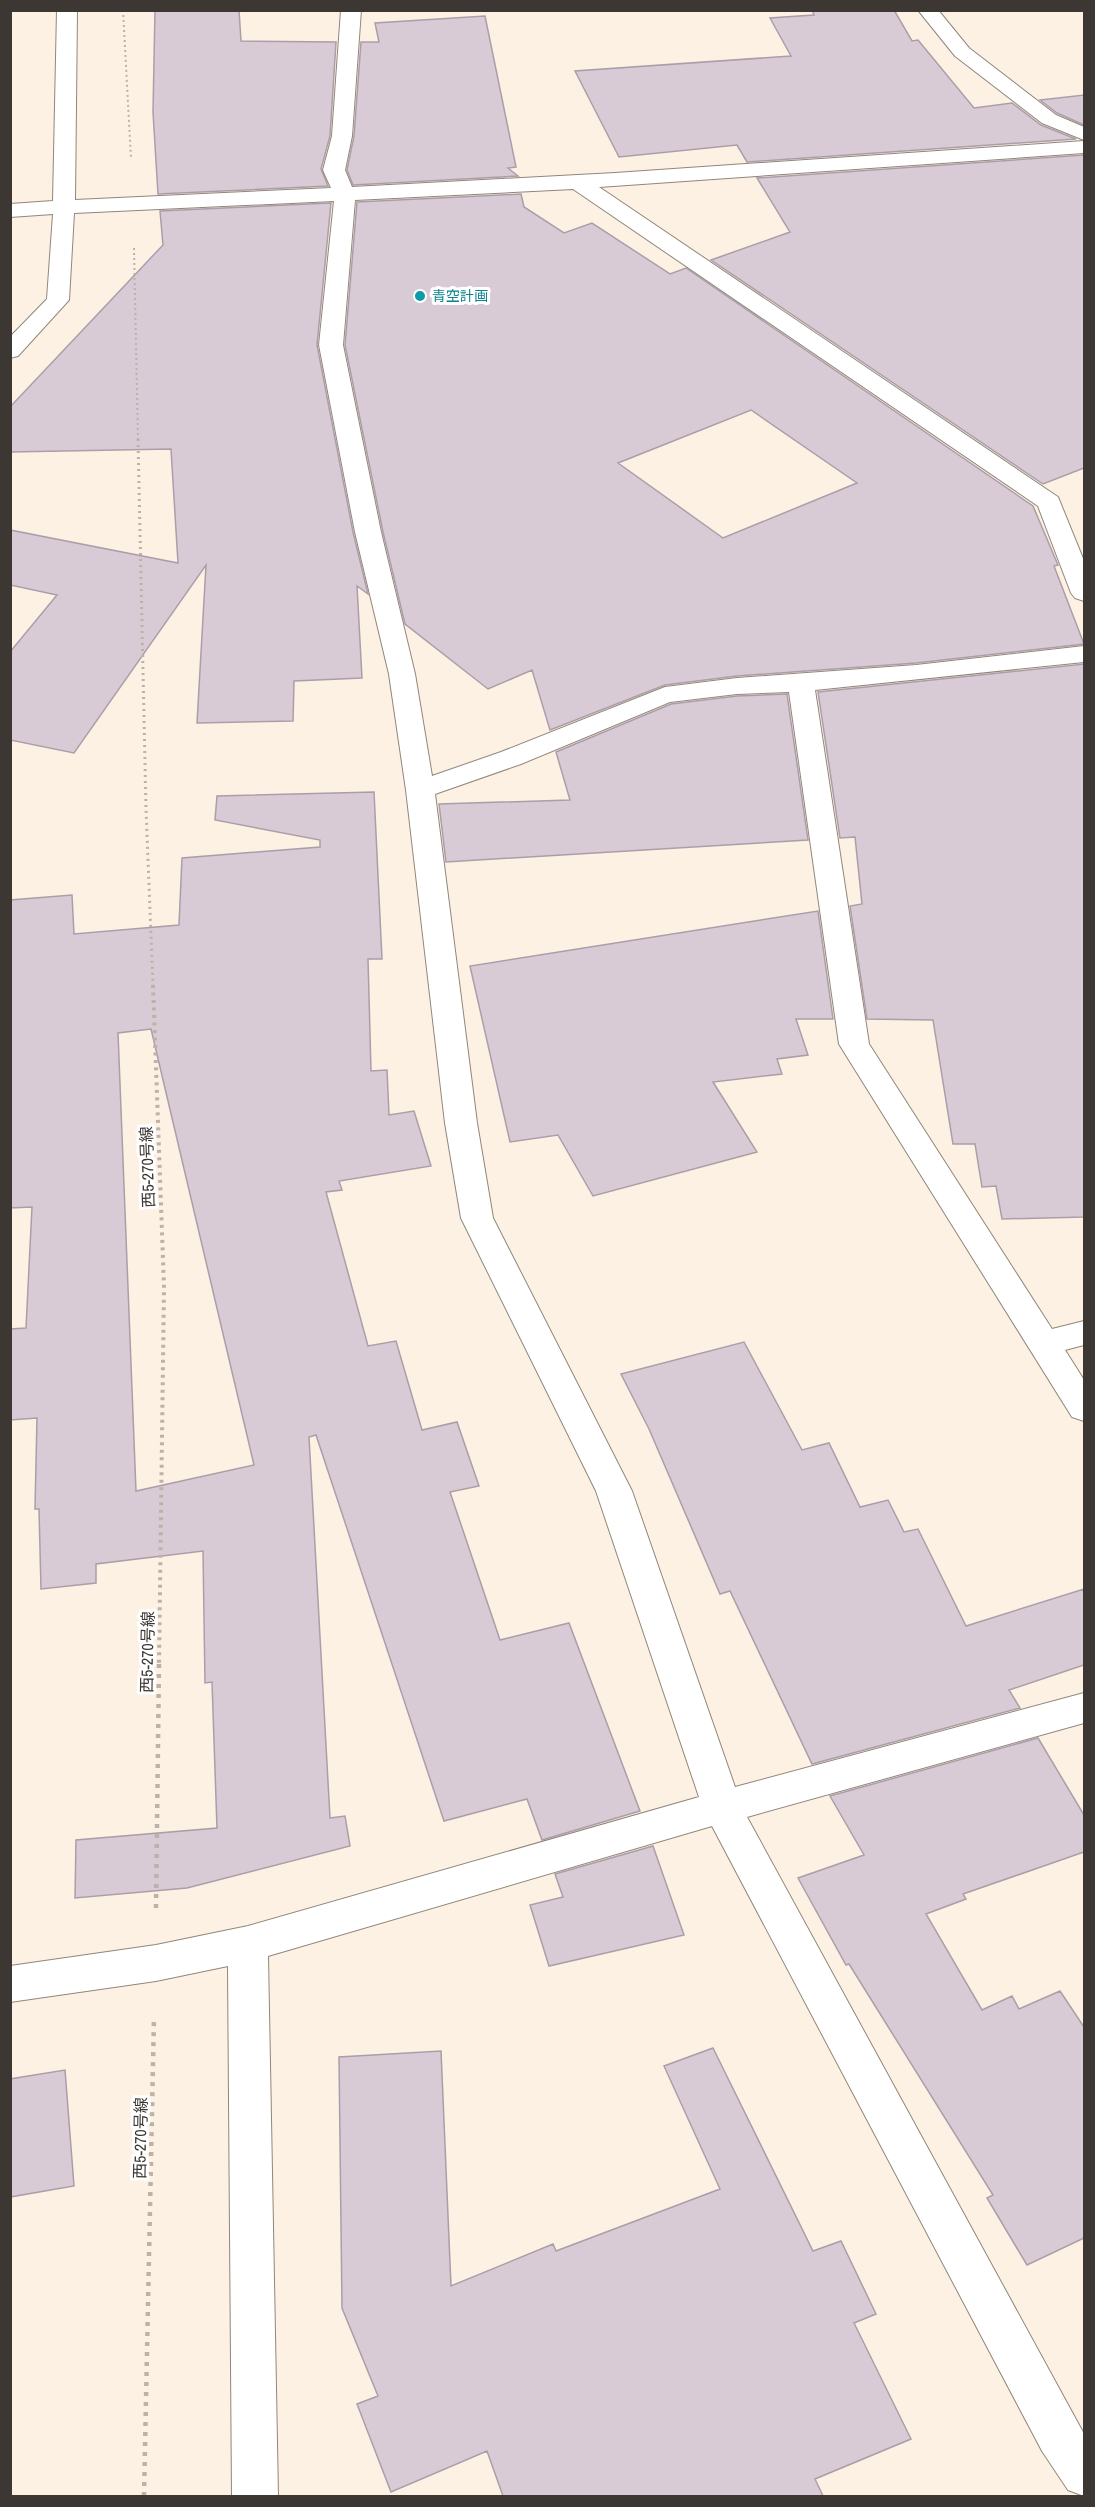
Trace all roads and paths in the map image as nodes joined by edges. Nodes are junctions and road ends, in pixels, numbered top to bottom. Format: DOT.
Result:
graph roads {
  1 [pos="67,10"];
  2 [pos="123,10"];
  3 [pos="351,10"];
  4 [pos="927,10"];
  5 [pos="1084,134"];
  6 [pos="1084,147"];
  7 [pos="577,182"];
  8 [pos="345,195"];
  9 [pos="133,201"];
  10 [pos="64,206"];
  11 [pos="10,211"];
  12 [pos="10,351"];
  13 [pos="1084,593"];
  14 [pos="1084,654"];
  15 [pos="801,683"];
  16 [pos="420,790"];
  17 [pos="1084,1334"];
  18 [pos="1045,1343"];
  19 [pos="1084,1408"];
  20 [pos="1084,1708"];
  21 [pos="722,1806"];
  22 [pos="248,1944"];
  23 [pos="156,1962"];
  24 [pos="10,1984"];
  25 [pos="1084,2474"];
  26 [pos="144,2496"];
  27 [pos="255,2496"];
  1 -- 10 [label="street"];
  2 -- 9 [label="path, 西5-270号線"];
  3 -- 8 [label="street"];
  4 -- 5 [label="street"];
  6 -- 7 [label="street"];
  7 -- 8 [label="street"];
  7 -- 13 [label="street"];
  8 -- 9 [label="street"];
  8 -- 16 [label="street"];
  9 -- 10 [label="street"];
  9 -- 23 [label="path, 西5-270号線"];
  10 -- 11 [label="street"];
  10 -- 12 [label="street"];
  14 -- 15 [label="street"];
  15 -- 16 [label="street"];
  15 -- 18 [label="street"];
  16 -- 21 [label="street"];
  17 -- 18 [label="street"];
  18 -- 19 [label="street"];
  20 -- 21 [label="street"];
  21 -- 22 [label="street"];
  21 -- 25 [label="street"];
  22 -- 23 [label="street"];
  22 -- 27 [label="street"];
  23 -- 24 [label="street"];
  23 -- 26 [label="path, 西5-270号線"];
}
